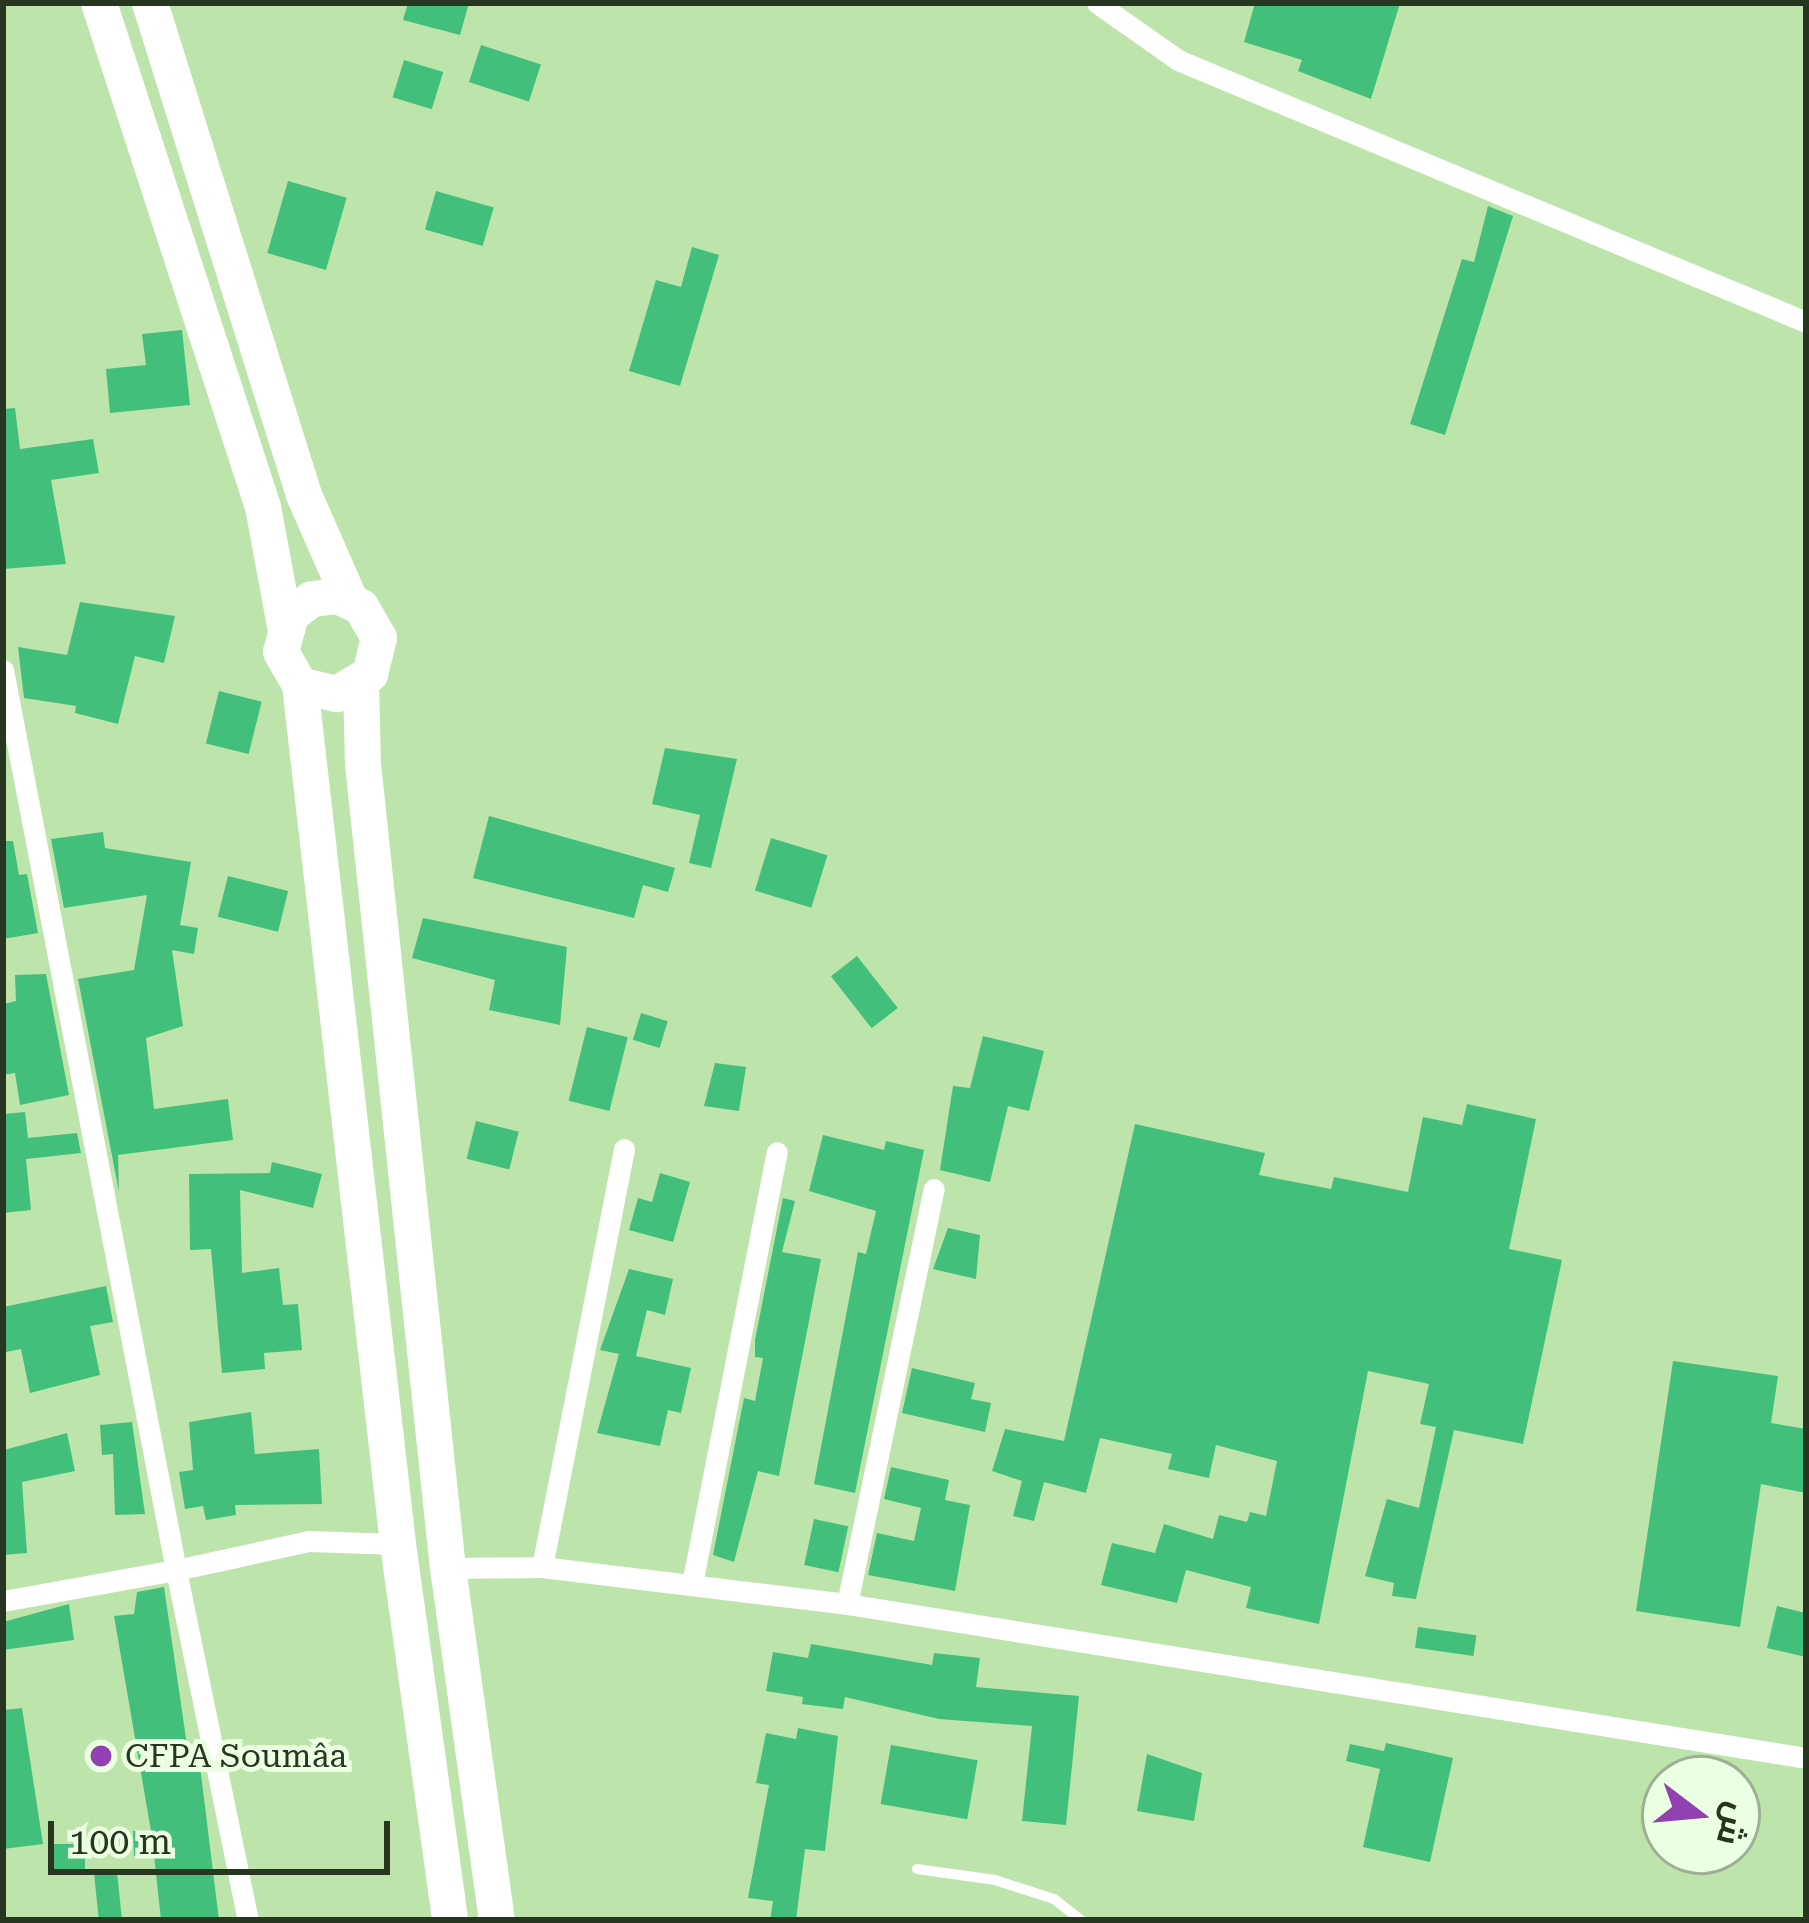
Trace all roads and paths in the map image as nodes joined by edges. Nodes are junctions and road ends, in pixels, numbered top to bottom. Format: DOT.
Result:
graph roads {
  1 [pos="99,3"];
  2 [pos="149,3"];
  3 [pos="1096,3"];
  4 [pos="1806,322"];
  5 [pos="350,600"];
  6 [pos="285,626"];
  7 [pos="3,670"];
  8 [pos="361,683"];
  9 [pos="300,685"];
  10 [pos="624,1149"];
  11 [pos="777,1152"];
  12 [pos="934,1189"];
  13 [pos="398,1544"];
  14 [pos="542,1567"];
  15 [pos="448,1568"];
  16 [pos="176,1570"];
  17 [pos="692,1584"];
  18 [pos="3,1601"];
  19 [pos="847,1604"];
  20 [pos="1806,1758"];
  21 [pos="917,1869"];
  22 [pos="248,1920"];
  23 [pos="450,1920"];
  24 [pos="497,1920"];
  25 [pos="1082,1920"];
  1 -- 6 [label="highway"];
  2 -- 5 [label="highway"];
  3 -- 4 [label="street"];
  5 -- 6 [label="highway"];
  5 -- 8 [label="highway"];
  6 -- 9 [label="highway"];
  7 -- 16 [label="street"];
  8 -- 9 [label="highway"];
  8 -- 15 [label="highway"];
  9 -- 13 [label="highway"];
  10 -- 14 [label="street"];
  11 -- 17 [label="street"];
  12 -- 19 [label="street"];
  13 -- 16 [label="street"];
  13 -- 23 [label="highway"];
  14 -- 15 [label="street"];
  14 -- 17 [label="street"];
  15 -- 24 [label="highway"];
  16 -- 18 [label="street"];
  16 -- 22 [label="street"];
  17 -- 19 [label="street"];
  19 -- 20 [label="street"];
  21 -- 25 [label="lane"];
}
